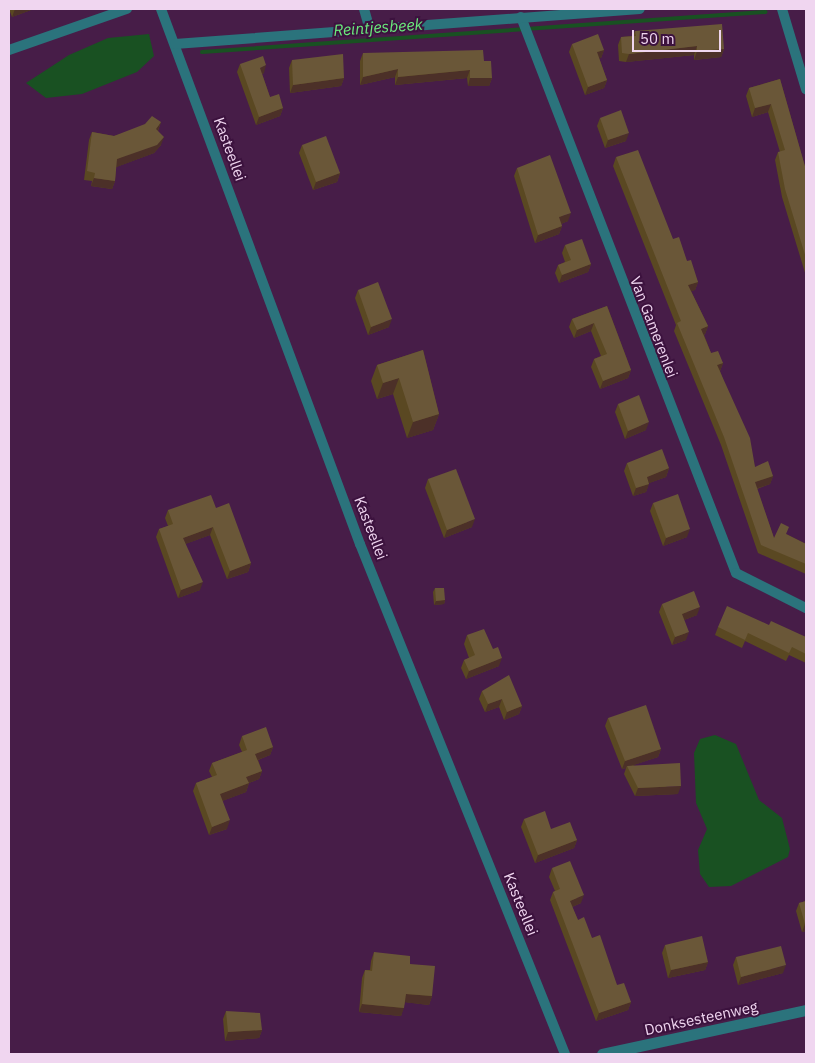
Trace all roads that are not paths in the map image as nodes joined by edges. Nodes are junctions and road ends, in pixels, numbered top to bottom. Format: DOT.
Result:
graph roads {
  1 [pos="127,9"];
  2 [pos="161,9"];
  3 [pos="364,9"];
  4 [pos="640,9"];
  5 [pos="782,9"];
  6 [pos="520,17"];
  7 [pos="369,26"];
  8 [pos="175,44"];
  9 [pos="9,50"];
  10 [pos="806,88"];
  11 [pos="806,608"];
  12 [pos="806,1010"];
  13 [pos="565,1054"];
  14 [pos="602,1054"];
  1 -- 9 [label="street"];
  2 -- 8 [label="street, Kasteellei"];
  3 -- 7 [label="street"];
  4 -- 6 [label="street"];
  5 -- 10 [label="street"];
  6 -- 7 [label="street"];
  6 -- 11 [label="street, Van Gamerenlei"];
  7 -- 8 [label="street"];
  8 -- 13 [label="street, Kasteellei"];
  12 -- 14 [label="street, Donksesteenweg"];
}
